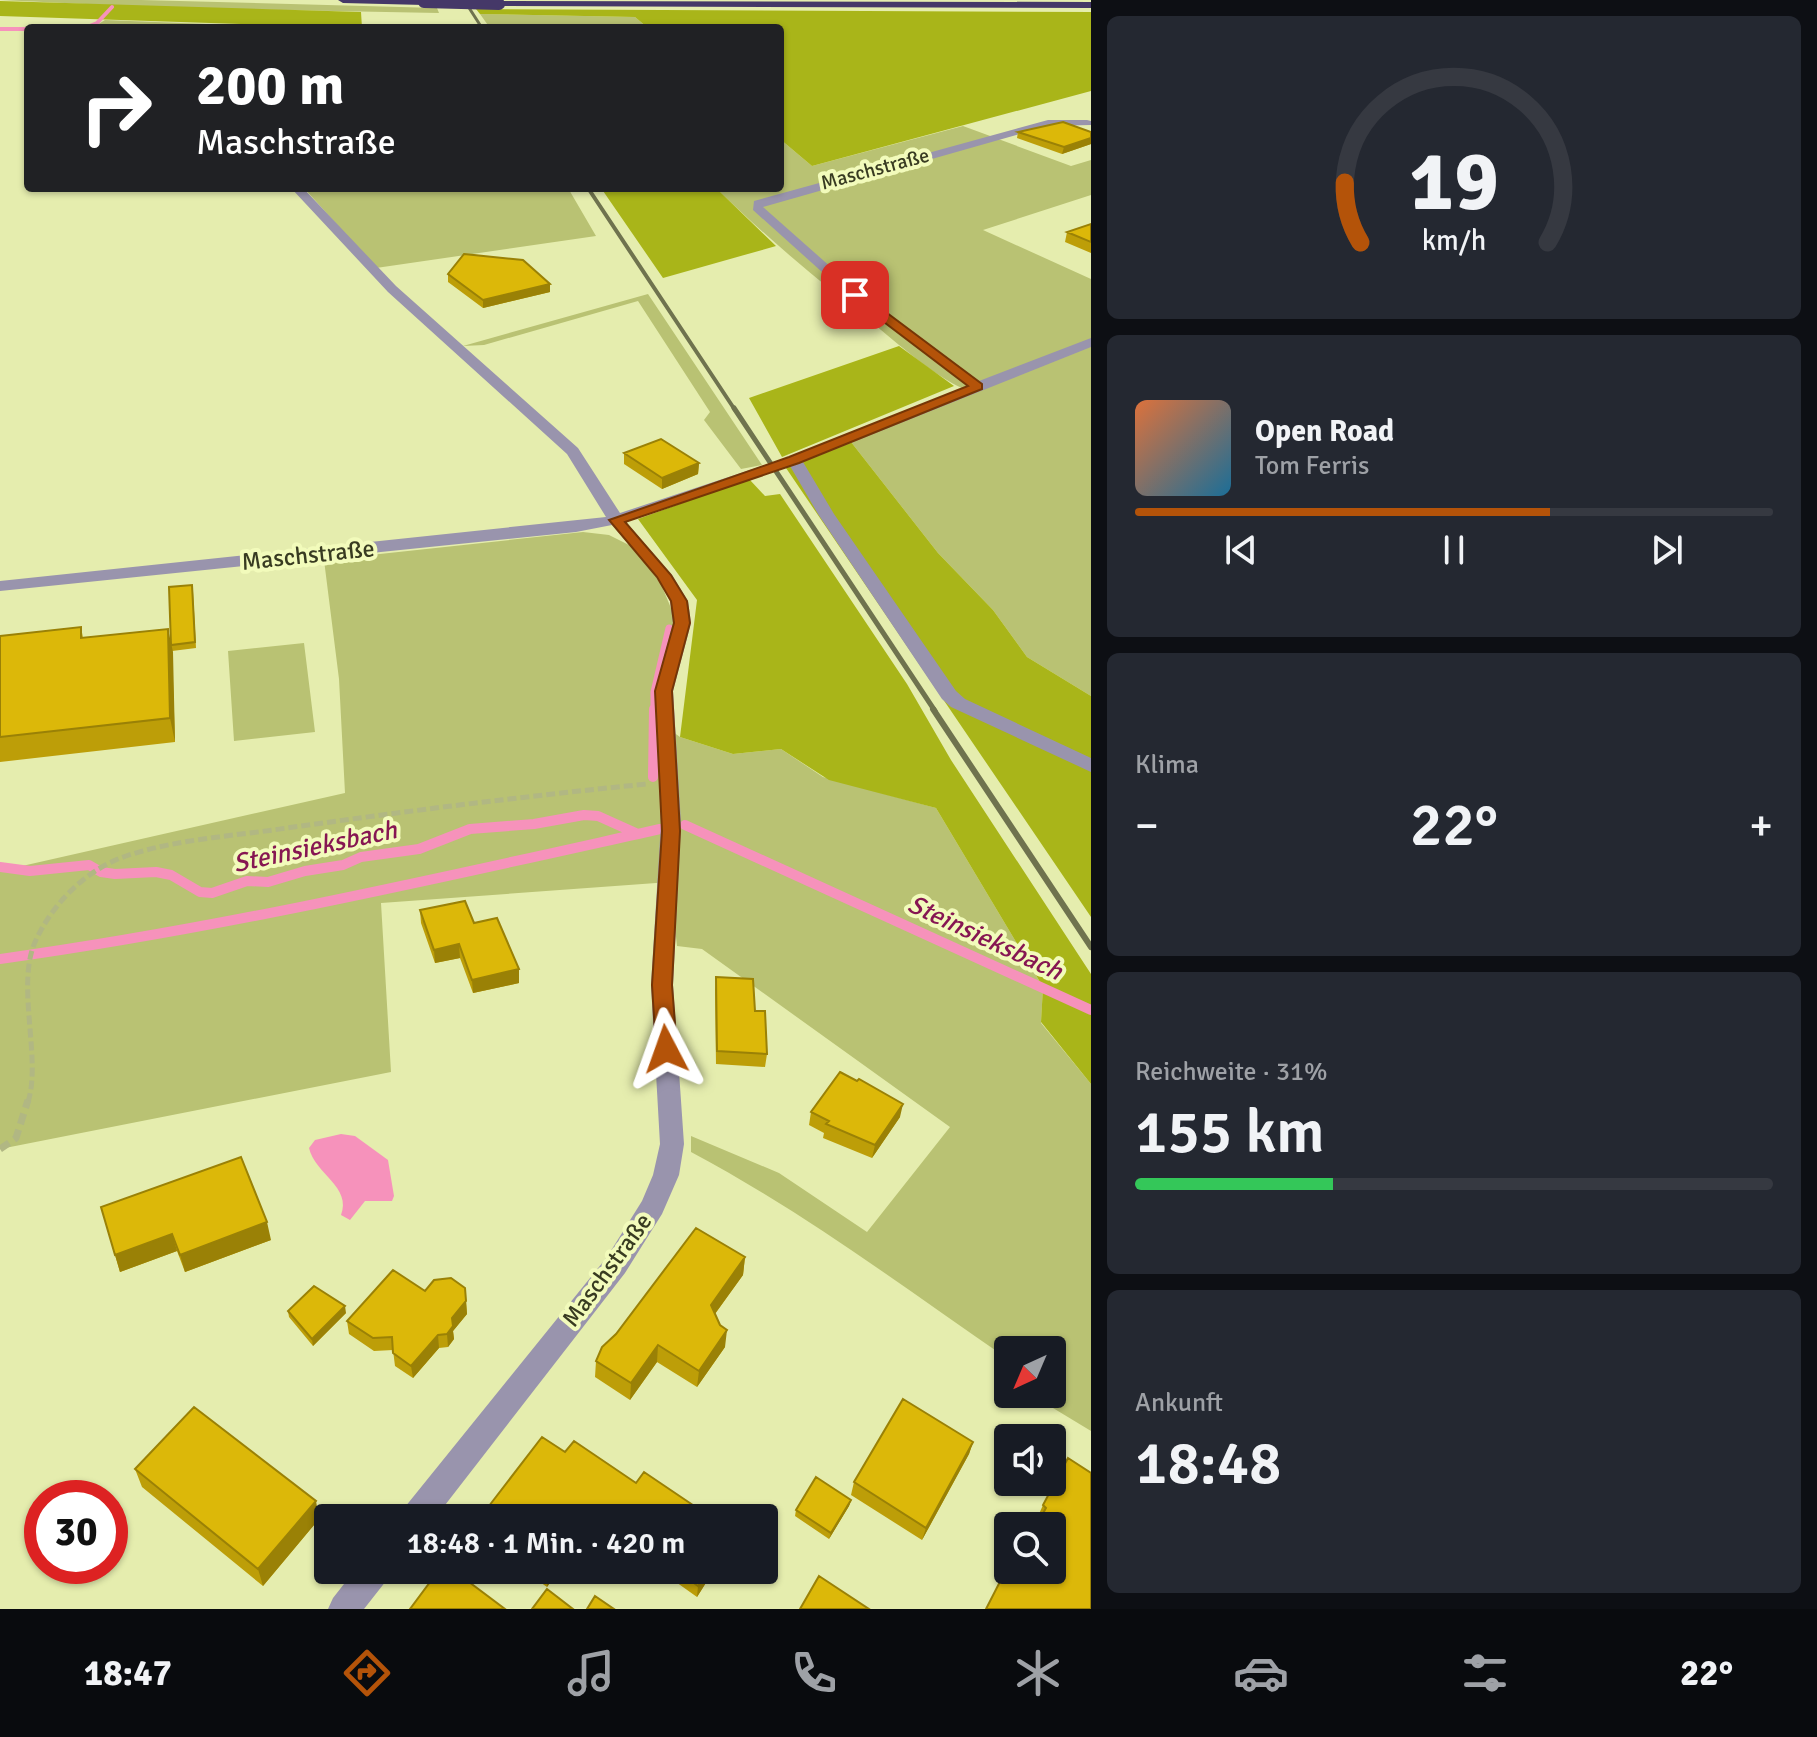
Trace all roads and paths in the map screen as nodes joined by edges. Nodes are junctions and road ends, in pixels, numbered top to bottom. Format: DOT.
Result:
graph roads {
  1 [pos="343,0"];
  2 [pos="1091,5"];
  3 [pos="1087,123"];
  4 [pos="301,192"];
  5 [pos="1091,342"];
  6 [pos="978,387"];
  7 [pos="794,460"];
  8 [pos="616,520"];
  9 [pos="0,586"];
  10 [pos="1091,766"];
  11 [pos="668,785"];
  12 [pos="0,1149"];
  13 [pos="427,1504"];
  14 [pos="364,1584"];
  15 [pos="344,1609"];
  1 -- 2 [label="highway, bridge"];
  3 -- 6 [label="street, Maschstraße"];
  4 -- 8 [label="street, Maschstraße"];
  5 -- 6 [label="street, Maschstraße"];
  6 -- 7 [label="street, Maschstraße"];
  7 -- 8 [label="street, Maschstraße"];
  7 -- 10 [label="street"];
  8 -- 9 [label="street, Maschstraße"];
  8 -- 11 [label="street, Maschstraße"];
  11 -- 12 [label="path"];
  11 -- 13 [label="street, Maschstraße"];
  14 -- 15 [label="street"];
}
